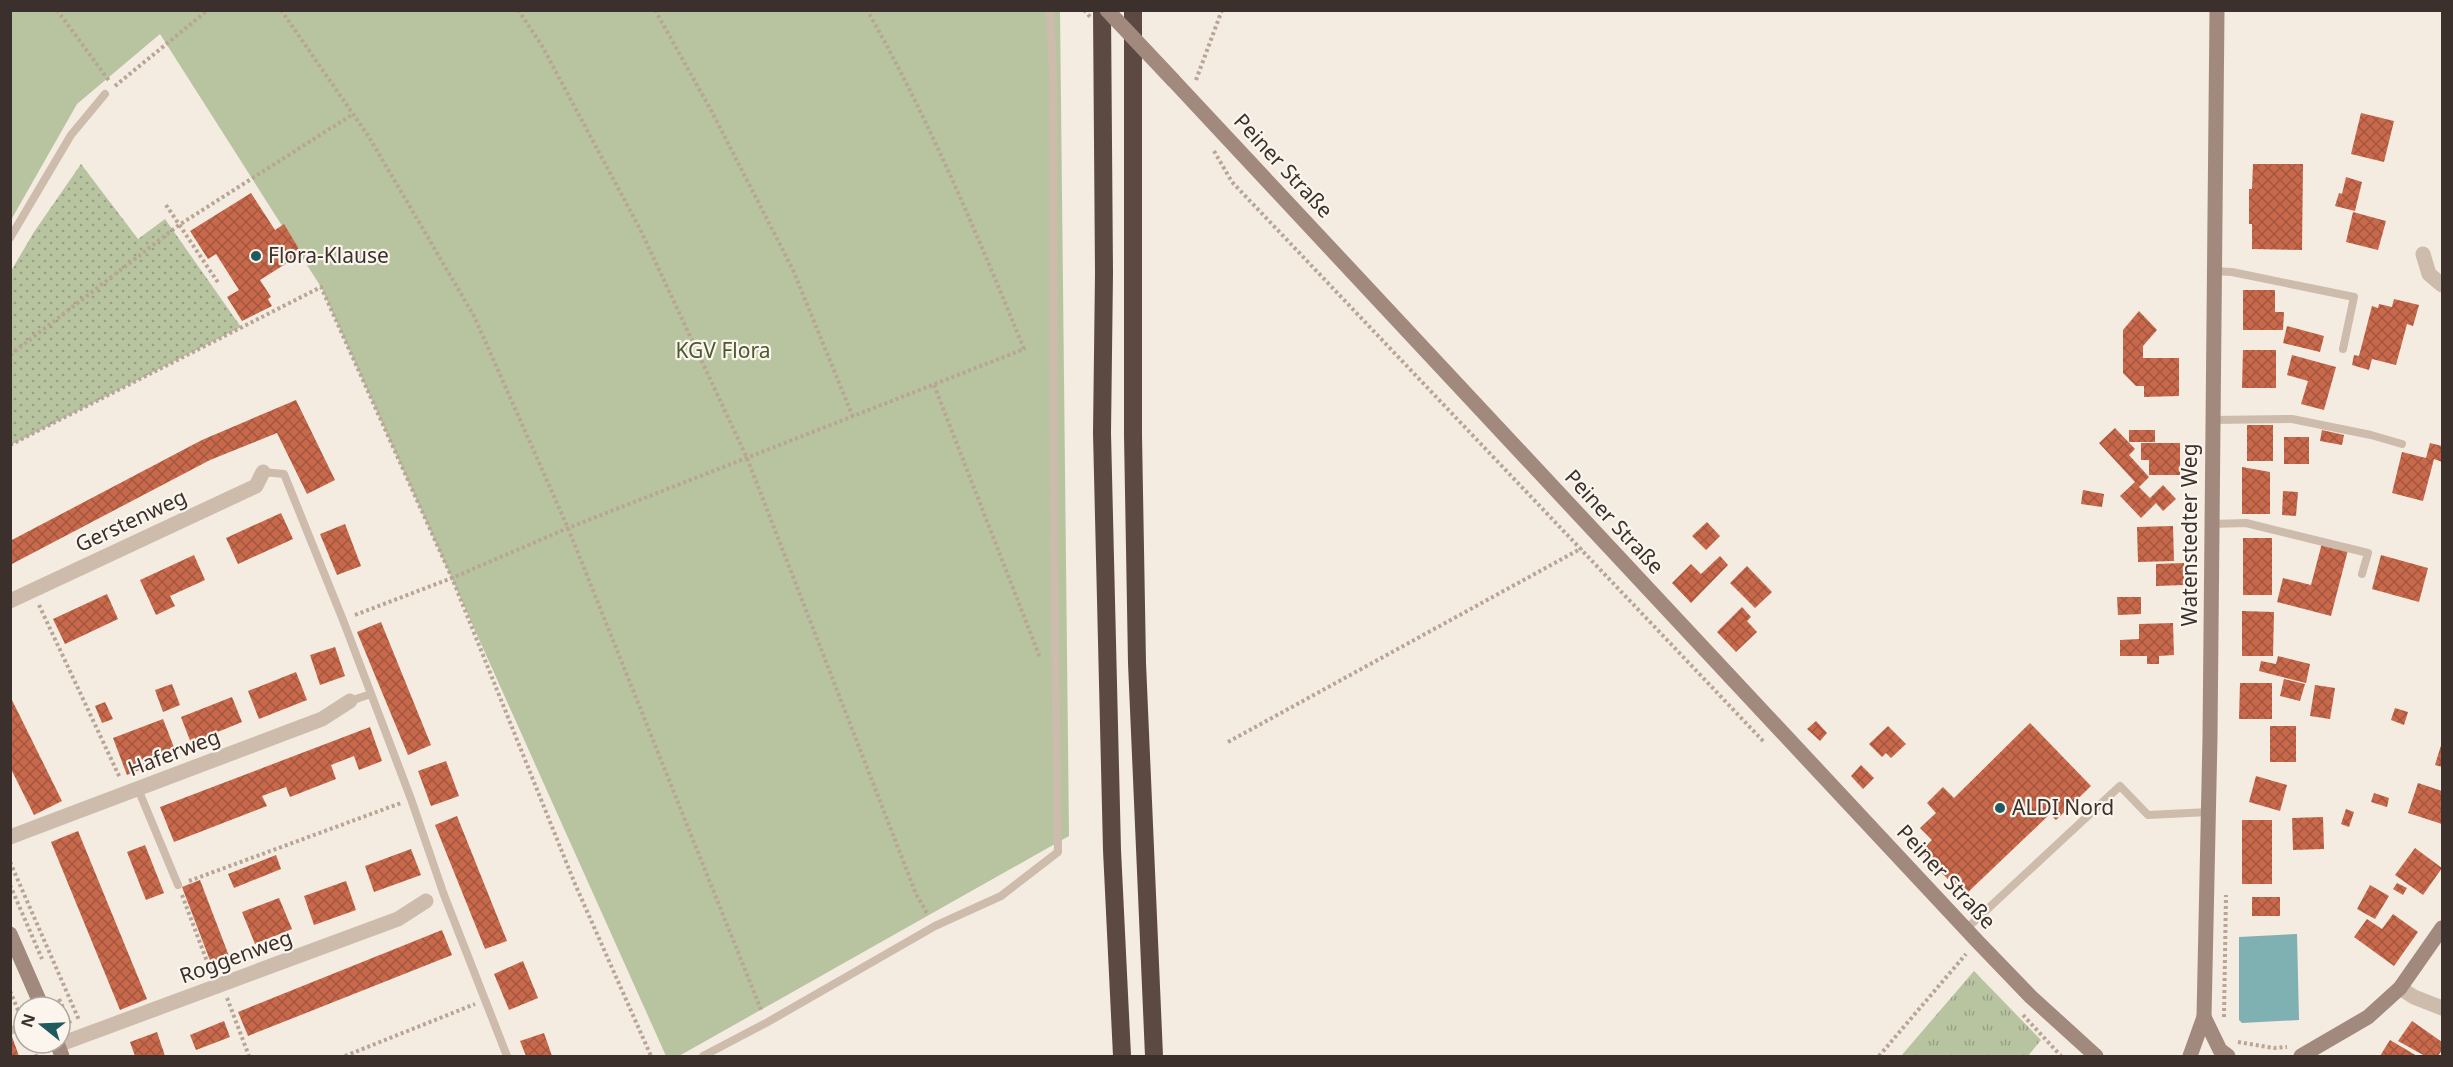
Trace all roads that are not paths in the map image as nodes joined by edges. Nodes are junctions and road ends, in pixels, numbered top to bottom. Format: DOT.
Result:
graph roads {
  1 [pos="1050,10"];
  2 [pos="1102,10"];
  3 [pos="1107,10"];
  4 [pos="1133,10"];
  5 [pos="2217,10"];
  6 [pos="105,94"];
  7 [pos="10,238"];
  8 [pos="2423,255"];
  9 [pos="2213,271"];
  10 [pos="2442,285"];
  11 [pos="2343,349"];
  12 [pos="2212,420"];
  13 [pos="2402,444"];
  14 [pos="263,472"];
  15 [pos="2211,524"];
  16 [pos="2362,574"];
  17 [pos="10,601"];
  18 [pos="370,694"];
  19 [pos="350,701"];
  20 [pos="133,791"];
  21 [pos="2209,812"];
  22 [pos="10,837"];
  23 [pos="178,885"];
  24 [pos="444,895"];
  25 [pos="426,902"];
  26 [pos="2442,928"];
  27 [pos="1966,929"];
  28 [pos="10,934"];
  29 [pos="2400,988"];
  30 [pos="37,995"];
  31 [pos="2442,1008"];
  32 [pos="2204,1017"];
  33 [pos="72,1042"];
  34 [pos="2304,1055"];
  35 [pos="507,1056"];
  36 [pos="703,1056"];
  37 [pos="1122,1056"];
  38 [pos="1154,1056"];
  39 [pos="2096,1056"];
  40 [pos="2190,1056"];
  41 [pos="2228,1056"];
  1 -- 36 [label="lane"];
  2 -- 37 [label="highway"];
  3 -- 27 [label="street, Peiner Straße, bridge"];
  4 -- 38 [label="highway"];
  5 -- 9 [label="street, Watenstedter Weg"];
  6 -- 7 [label="lane"];
  8 -- 10 [label="street"];
  9 -- 11 [label="lane"];
  9 -- 12 [label="street, Watenstedter Weg"];
  12 -- 13 [label="lane"];
  12 -- 15 [label="street, Watenstedter Weg"];
  14 -- 17 [label="street, Gerstenweg"];
  14 -- 18 [label="lane"];
  15 -- 16 [label="lane"];
  15 -- 21 [label="street, Watenstedter Weg"];
  18 -- 19 [label="lane"];
  18 -- 24 [label="lane"];
  19 -- 20 [label="street, Haferweg"];
  20 -- 22 [label="street, Haferweg"];
  20 -- 23 [label="lane"];
  21 -- 27 [label="lane"];
  21 -- 32 [label="street, Watenstedter Weg"];
  24 -- 25 [label="lane"];
  24 -- 35 [label="lane"];
  25 -- 33 [label="street, Roggenweg"];
  26 -- 29 [label="street"];
  27 -- 39 [label="street, Peiner Straße"];
  28 -- 30 [label="street"];
  29 -- 31 [label="street"];
  29 -- 34 [label="street"];
  32 -- 40 [label="street, Watenstedter Weg"];
  32 -- 41 [label="street"];
}
